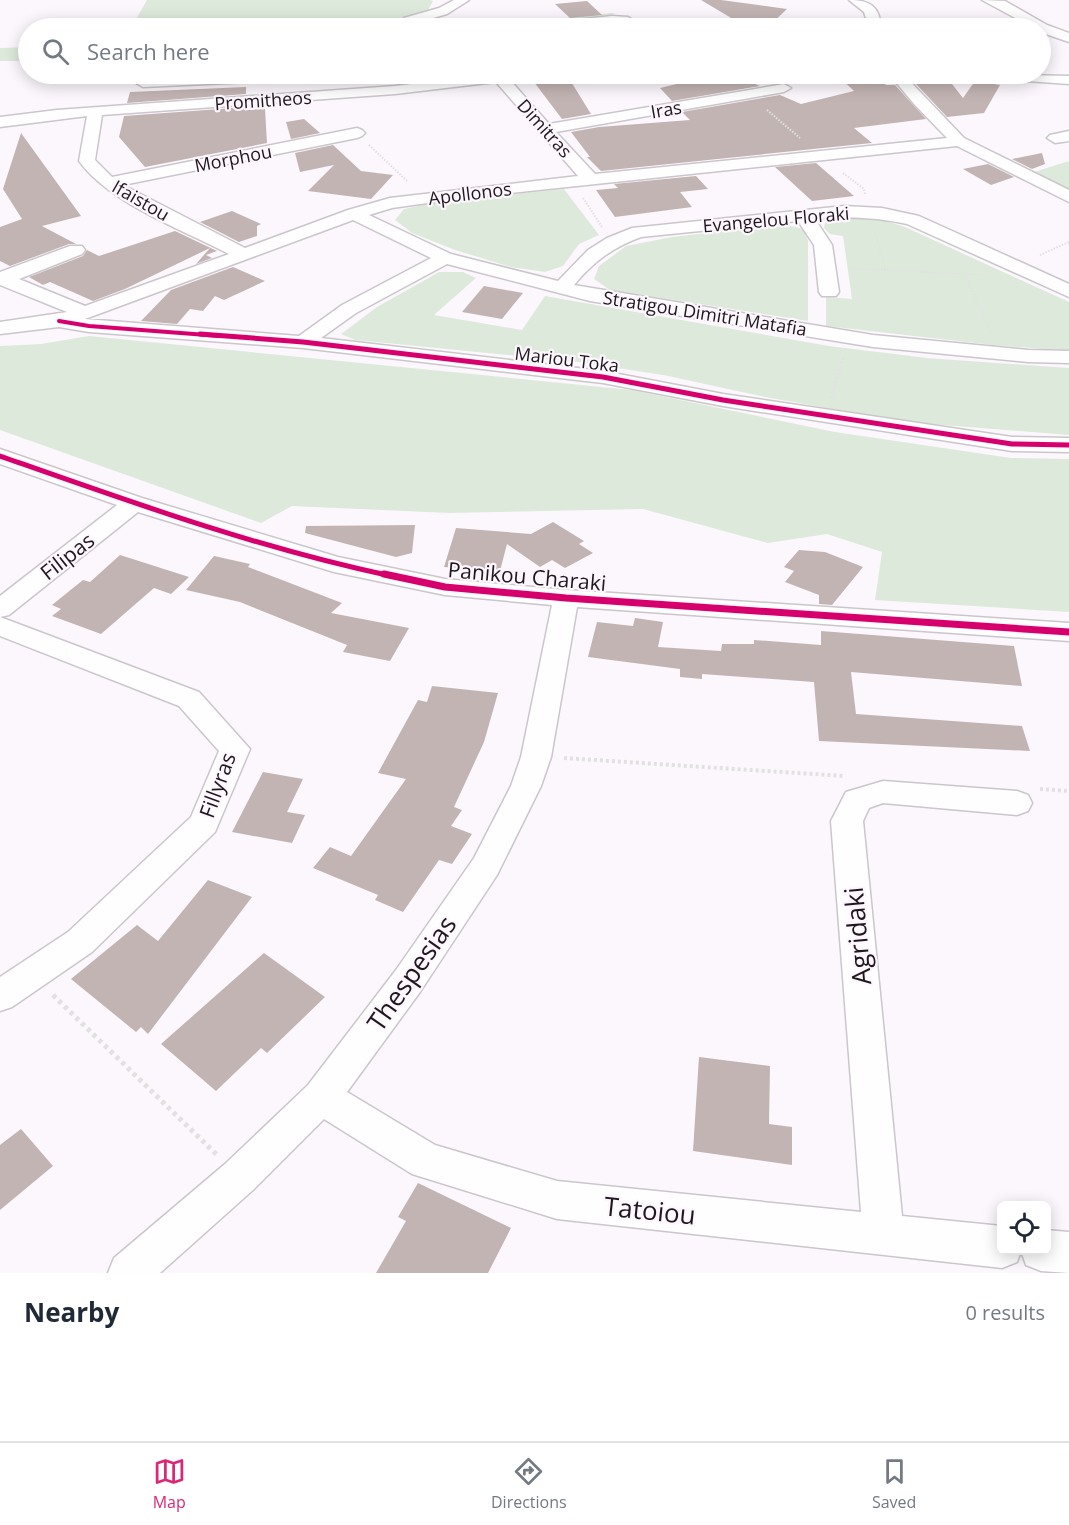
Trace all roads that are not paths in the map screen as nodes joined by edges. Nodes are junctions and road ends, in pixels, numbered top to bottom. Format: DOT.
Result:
graph roads {
  1 [pos="463,0"];
  2 [pos="855,0"];
  3 [pos="988,0"];
  4 [pos="419,18"];
  5 [pos="874,18"];
  6 [pos="1024,18"];
  7 [pos="1051,31"];
  8 [pos="1069,38"];
  9 [pos="1051,78"];
  10 [pos="1069,80"];
  11 [pos="277,84"];
  12 [pos="437,84"];
  13 [pos="506,84"];
  14 [pos="905,84"];
  15 [pos="784,88"];
  16 [pos="280,99"];
  17 [pos="95,113"];
  18 [pos="0,122"];
  19 [pos="548,129"];
  20 [pos="357,134"];
  21 [pos="959,141"];
  22 [pos="590,178"];
  23 [pos="108,183"];
  24 [pos="1069,197"];
  25 [pos="354,214"];
  26 [pos="804,216"];
  27 [pos="76,250"];
  28 [pos="245,255"];
  29 [pos="445,258"];
  30 [pos="1,279"];
  31 [pos="561,289"];
  32 [pos="1069,291"];
  33 [pos="829,292"];
  34 [pos="85,313"];
  35 [pos="59,321"];
  36 [pos="0,328"];
  37 [pos="303,342"];
  38 [pos="1069,357"];
  39 [pos="1069,445"];
  40 [pos="0,456"];
  41 [pos="134,503"];
  42 [pos="566,598"];
  43 [pos="0,609"];
  44 [pos="0,626"];
  45 [pos="1069,632"];
  46 [pos="1026,796"];
  47 [pos="0,996"];
  48 [pos="321,1097"];
  49 [pos="883,1235"];
  50 [pos="997,1246"];
  51 [pos="1051,1252"];
  52 [pos="1069,1253"];
  53 [pos="129,1273"];
  1 -- 4 [label="street"];
  2 -- 5 [label="street"];
  3 -- 6 [label="street"];
  7 -- 8 [label="street"];
  9 -- 10 [label="street"];
  11 -- 16 [label="street"];
  12 -- 16 [label="street, Promitheos"];
  13 -- 19 [label="street, Dimitras"];
  14 -- 21 [label="street"];
  15 -- 19 [label="street, Iras"];
  16 -- 17 [label="street, Promitheos"];
  17 -- 18 [label="street, Promitheos"];
  17 -- 23 [label="street, Ifaistou"];
  19 -- 22 [label="street, Dimitras"];
  20 -- 23 [label="street, Morphou"];
  21 -- 22 [label="street, Apollonos"];
  21 -- 24 [label="street"];
  22 -- 25 [label="street, Apollonos"];
  23 -- 28 [label="street, Ifaistou"];
  25 -- 28 [label="street, Apollonos"];
  25 -- 29 [label="street, Stratigou Dimitri Matafia"];
  26 -- 31 [label="street, Evangelou Floraki"];
  26 -- 32 [label="street, Evangelou Floraki"];
  26 -- 33 [label="street"];
  27 -- 30 [label="street"];
  28 -- 34 [label="street, Apollonos"];
  29 -- 31 [label="street, Stratigou Dimitri Matafia"];
  29 -- 37 [label="street"];
  30 -- 34 [label="street"];
  31 -- 38 [label="street, Stratigou Dimitri Matafia"];
  34 -- 35 [label="street, Apollonos"];
  35 -- 36 [label="street, Apollonos"];
  35 -- 37 [label="street, Mariou Toka"];
  37 -- 39 [label="street, Mariou Toka"];
  40 -- 41 [label="street, Panikou Charaki"];
  41 -- 42 [label="street, Panikou Charaki"];
  41 -- 43 [label="street, Filipas"];
  42 -- 45 [label="street, Panikou Charaki"];
  42 -- 48 [label="street, Thespesias"];
  44 -- 47 [label="street, Fillyras"];
  46 -- 49 [label="street, Agridaki"];
  48 -- 49 [label="street, Tatoiou"];
  48 -- 53 [label="street, Thespesias"];
  49 -- 50 [label="street, Tatoiou"];
  51 -- 52 [label="street"];
}
